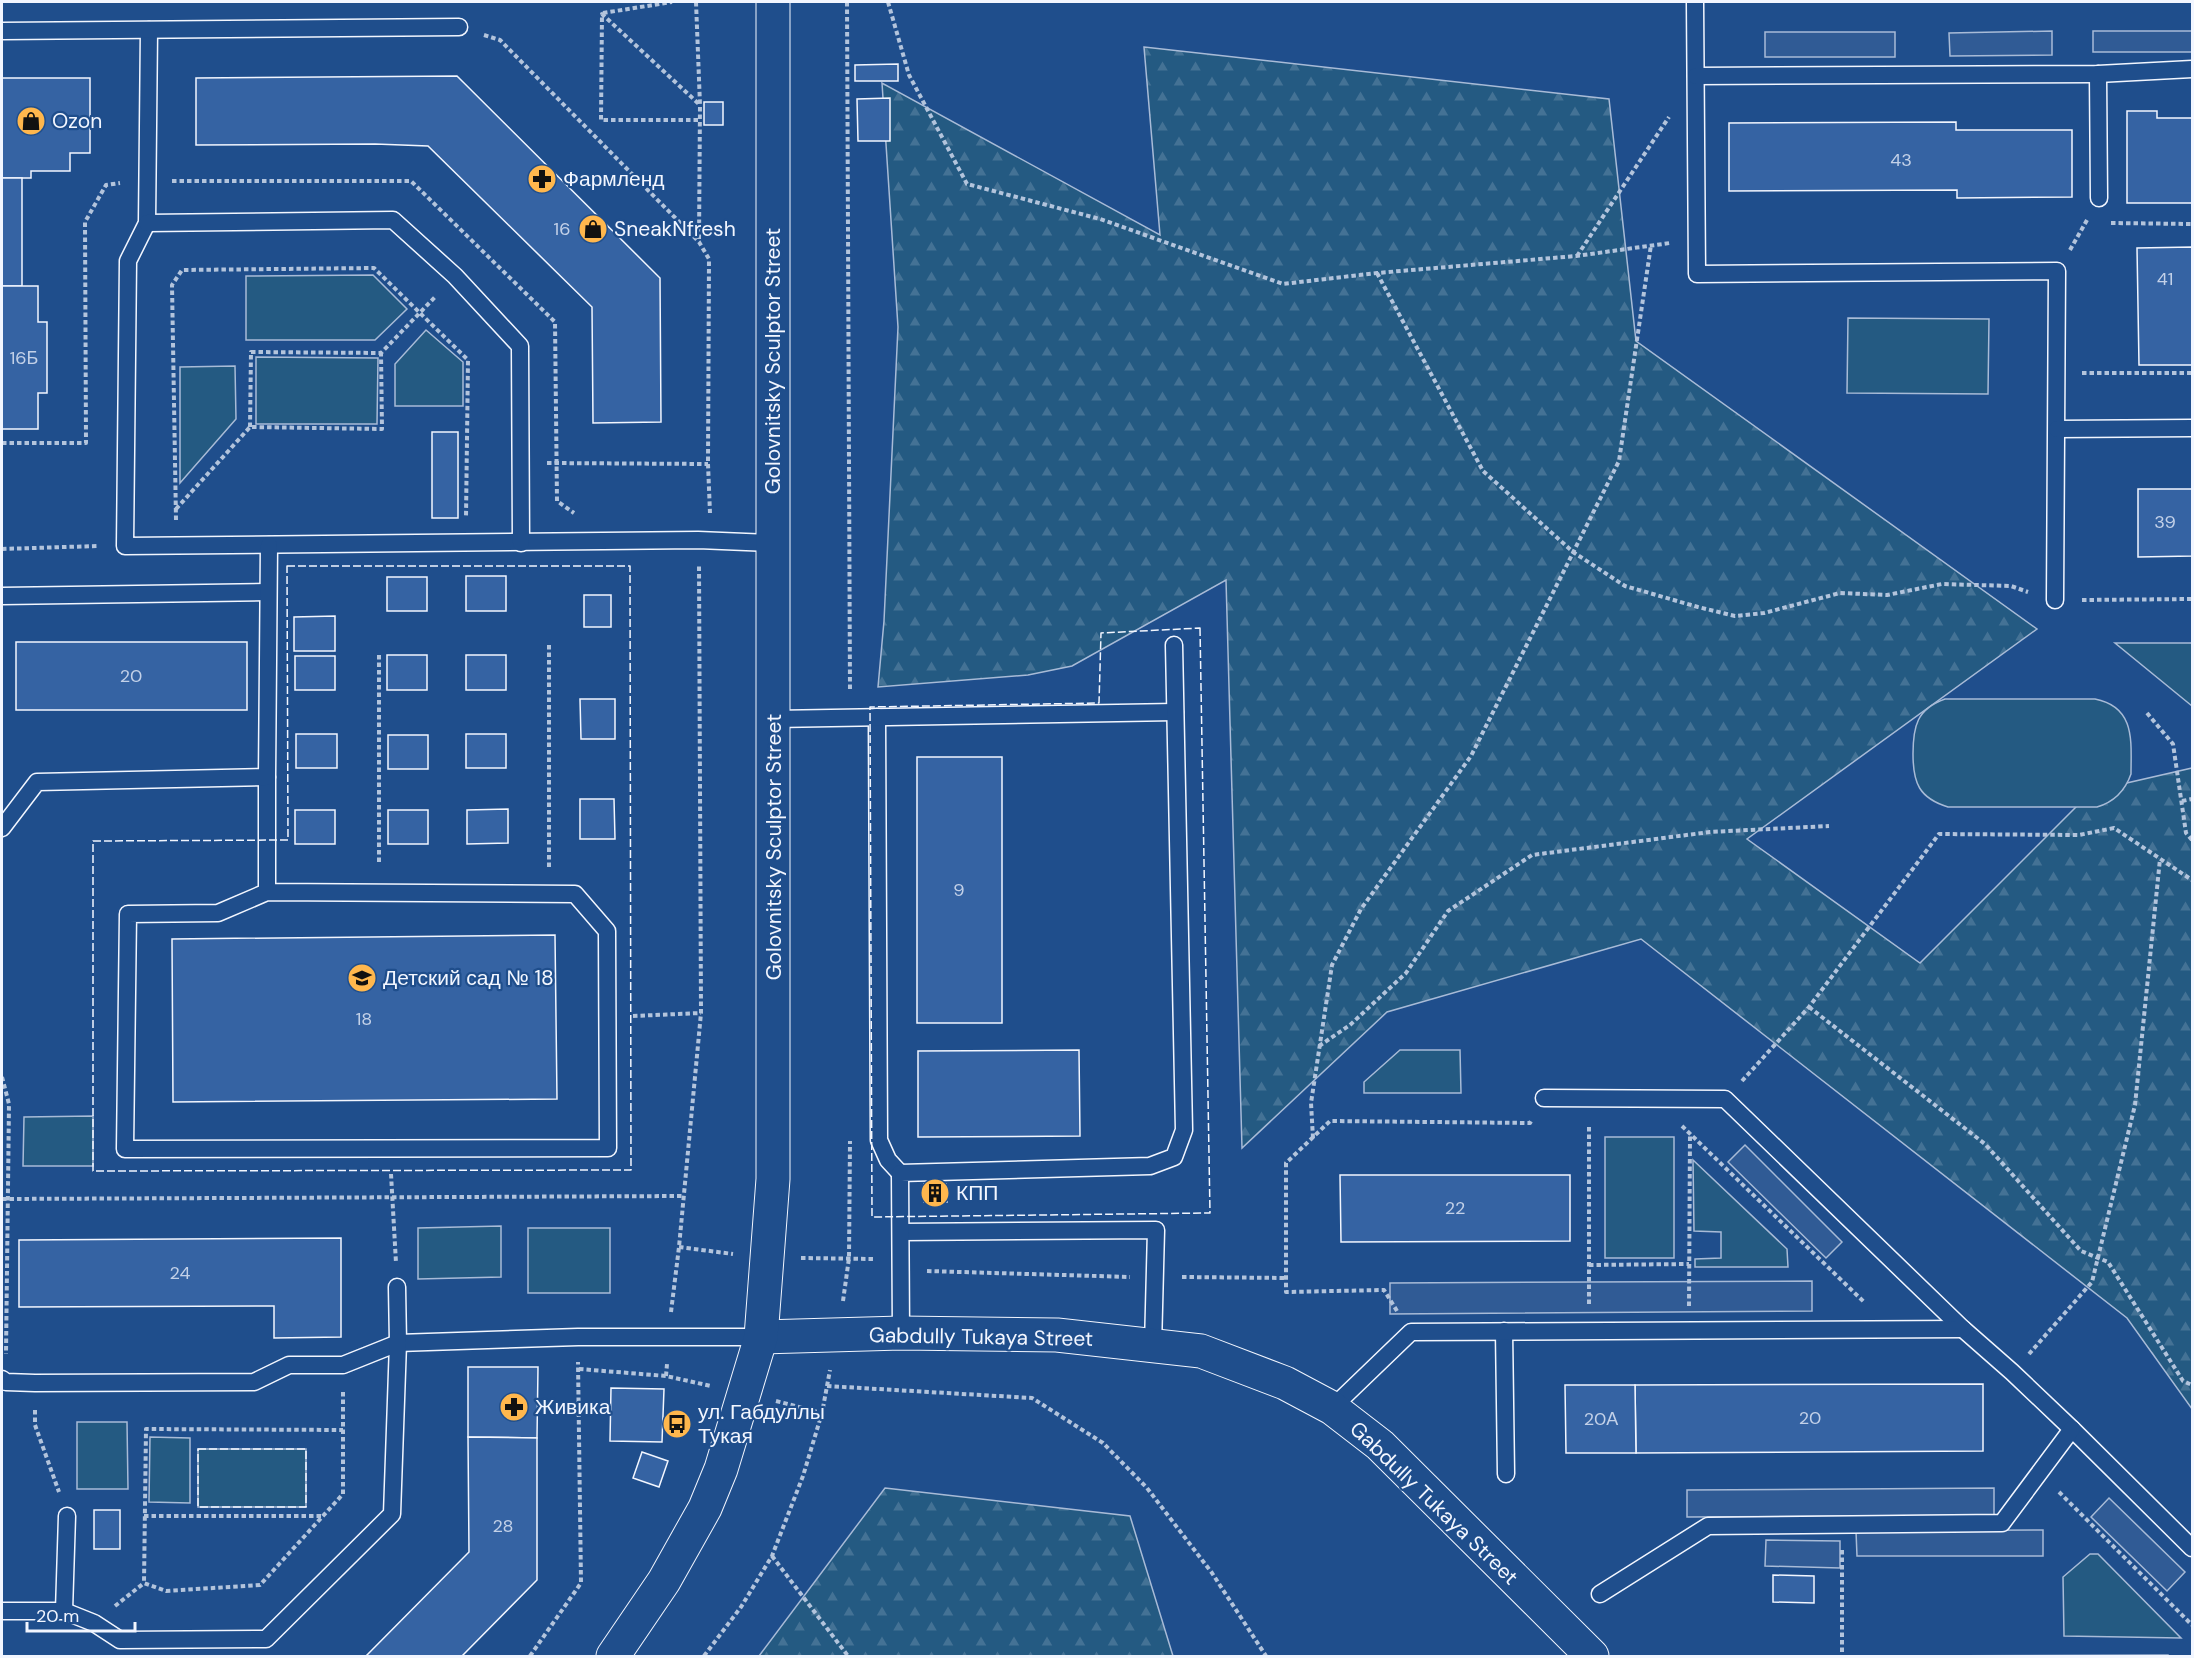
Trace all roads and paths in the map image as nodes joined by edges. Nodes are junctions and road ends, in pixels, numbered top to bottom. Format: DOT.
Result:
graph roads {
  1 [pos="663,2"];
  2 [pos="672,2"];
  3 [pos="696,2"];
  4 [pos="773,2"];
  5 [pos="847,2"];
  6 [pos="888,2"];
  7 [pos="1695,2"];
  8 [pos="602,14"];
  9 [pos="459,27"];
  10 [pos="149,30"];
  11 [pos="2,31"];
  12 [pos="2193,69"];
  13 [pos="2098,74"];
  14 [pos="1696,76"];
  15 [pos="700,105"];
  16 [pos="698,120"];
  17 [pos="147,181"];
  18 [pos="2099,198"];
  19 [pos="2086,222"];
  20 [pos="2098,222"];
  21 [pos="147,223"];
  22 [pos="2110,223"];
  23 [pos="2193,224"];
  24 [pos="1697,239"];
  25 [pos="699,242"];
  26 [pos="1651,245"];
  27 [pos="1576,256"];
  28 [pos="2057,271"];
  29 [pos="1377,273"];
  30 [pos="455,276"];
  31 [pos="419,314"];
  32 [pos="381,354"];
  33 [pos="2057,373"];
  34 [pos="2193,373"];
  35 [pos="250,427"];
  36 [pos="2193,428"];
  37 [pos="2056,429"];
  38 [pos="2,443"];
  39 [pos="520,463"];
  40 [pos="557,463"];
  41 [pos="708,464"];
  42 [pos="176,510"];
  43 [pos="575,514"];
  44 [pos="466,517"];
  45 [pos="705,541"];
  46 [pos="521,543"];
  47 [pos="773,543"];
  48 [pos="175,545"];
  49 [pos="269,545"];
  50 [pos="125,546"];
  51 [pos="2,549"];
  52 [pos="1573,552"];
  53 [pos="268,591"];
  54 [pos="2,596"];
  55 [pos="2193,599"];
  56 [pos="2055,600"];
  57 [pos="549,645"];
  58 [pos="1174,645"];
  59 [pos="379,656"];
  60 [pos="1175,712"];
  61 [pos="2147,713"];
  62 [pos="877,717"];
  63 [pos="850,718"];
  64 [pos="774,719"];
  65 [pos="267,777"];
  66 [pos="2193,800"];
  67 [pos="2182,801"];
  68 [pos="1829,826"];
  69 [pos="2,828"];
  70 [pos="2193,840"];
  71 [pos="2160,859"];
  72 [pos="2193,880"];
  73 [pos="267,892"];
  74 [pos="380,893"];
  75 [pos="549,894"];
  76 [pos="1809,1007"];
  77 [pos="701,1013"];
  78 [pos="607,1017"];
  79 [pos="1319,1046"];
  80 [pos="2,1077"];
  81 [pos="1544,1098"];
  82 [pos="1590,1098"];
  83 [pos="1654,1099"];
  84 [pos="1725,1099"];
  85 [pos="1690,1134"];
  86 [pos="1313,1138"];
  87 [pos="850,1140"];
  88 [pos="390,1148"];
  89 [pos="900,1173"];
  90 [pos="393,1196"];
  91 [pos="683,1196"];
  92 [pos="4,1199"];
  93 [pos="902,1232"];
  94 [pos="679,1247"];
  95 [pos="768,1258"];
  96 [pos="849,1258"];
  97 [pos="2098,1258"];
  98 [pos="1689,1264"];
  99 [pos="1589,1265"];
  100 [pos="902,1271"];
  101 [pos="1155,1277"];
  102 [pos="1286,1278"];
  103 [pos="397,1287"];
  104 [pos="1964,1329"];
  105 [pos="1689,1330"];
  106 [pos="1892,1330"];
  107 [pos="1504,1331"];
  108 [pos="1589,1331"];
  109 [pos="1411,1332"];
  110 [pos="901,1333"];
  111 [pos="837,1336"];
  112 [pos="578,1337"];
  113 [pos="668,1337"];
  114 [pos="761,1337"];
  115 [pos="398,1343"];
  116 [pos="1153,1346"];
  117 [pos="343,1365"];
  118 [pos="578,1368"];
  119 [pos="2012,1372"];
  120 [pos="666,1376"];
  121 [pos="4,1380"];
  122 [pos="35,1383"];
  123 [pos="2193,1385"];
  124 [pos="827,1386"];
  125 [pos="745,1394"];
  126 [pos="1332,1408"];
  127 [pos="822,1413"];
  128 [pos="2072,1429"];
  129 [pos="343,1430"];
  130 [pos="2038,1472"];
  131 [pos="1506,1474"];
  132 [pos="67,1516"];
  133 [pos="144,1516"];
  134 [pos="323,1516"];
  135 [pos="1842,1525"];
  136 [pos="2193,1548"];
  137 [pos="772,1556"];
  138 [pos="144,1583"];
  139 [pos="1600,1594"];
  140 [pos="2,1611"];
  141 [pos="63,1611"];
  142 [pos="94,1623"];
  143 [pos="2193,1624"];
  144 [pos="530,1656"];
  145 [pos="613,1656"];
  146 [pos="704,1656"];
  147 [pos="848,1656"];
  148 [pos="1266,1656"];
  149 [pos="1592,1656"];
  150 [pos="1842,1656"];
  1 -- 2 [label="path"];
  1 -- 8 [label="path"];
  3 -- 15 [label="path"];
  4 -- 47 [label="street, Golovnitsky Sculptor Street"];
  5 -- 63 [label="path"];
  6 -- 29 [label="path"];
  7 -- 14 [label="lane"];
  8 -- 15 [label="path"];
  8 -- 16 [label="path"];
  9 -- 10 [label="lane"];
  9 -- 25 [label="path"];
  10 -- 11 [label="lane"];
  10 -- 17 [label="lane"];
  12 -- 13 [label="lane"];
  13 -- 14 [label="lane"];
  13 -- 18 [label="lane"];
  14 -- 24 [label="lane"];
  14 -- 27 [label="path"];
  15 -- 16 [label="path"];
  16 -- 25 [label="path"];
  17 -- 21 [label="lane"];
  17 -- 38 [label="path"];
  17 -- 40 [label="path"];
  18 -- 19 [label="path"];
  19 -- 20 [label="path"];
  19 -- 28 [label="path"];
  21 -- 30 [label="lane"];
  21 -- 50 [label="lane"];
  22 -- 23 [label="path"];
  24 -- 26 [label="path"];
  24 -- 28 [label="lane"];
  25 -- 41 [label="path"];
  26 -- 27 [label="path"];
  26 -- 52 [label="path"];
  27 -- 29 [label="path"];
  28 -- 33 [label="lane"];
  29 -- 52 [label="path"];
  30 -- 31 [label="path"];
  30 -- 39 [label="lane"];
  31 -- 32 [label="path"];
  31 -- 42 [label="path"];
  31 -- 44 [label="path"];
  32 -- 35 [label="path"];
  32 -- 35 [label="path"];
  33 -- 34 [label="path"];
  33 -- 37 [label="lane"];
  35 -- 42 [label="path"];
  36 -- 37 [label="lane"];
  37 -- 56 [label="lane"];
  39 -- 40 [label="path"];
  39 -- 46 [label="lane"];
  40 -- 41 [label="path"];
  40 -- 43 [label="path"];
  41 -- 45 [label="path"];
  42 -- 48 [label="path"];
  45 -- 46 [label="lane"];
  45 -- 47 [label="lane"];
  45 -- 77 [label="path"];
  46 -- 49 [label="lane"];
  47 -- 64 [label="street, Golovnitsky Sculptor Street"];
  48 -- 49 [label="lane"];
  48 -- 50 [label="lane"];
  49 -- 53 [label="lane"];
  50 -- 51 [label="path"];
  52 -- 56 [label="path"];
  52 -- 79 [label="path"];
  53 -- 54 [label="lane"];
  53 -- 65 [label="lane"];
  55 -- 56 [label="path"];
  57 -- 75 [label="path"];
  58 -- 60 [label="lane"];
  59 -- 74 [label="path"];
  60 -- 62 [label="lane"];
  60 -- 89 [label="lane"];
  61 -- 67 [label="path"];
  62 -- 63 [label="lane"];
  62 -- 89 [label="lane"];
  63 -- 64 [label="lane"];
  64 -- 95 [label="street, Golovnitsky Sculptor Street"];
  65 -- 69 [label="lane"];
  65 -- 73 [label="lane"];
  66 -- 67 [label="path"];
  67 -- 70 [label="path"];
  68 -- 79 [label="path"];
  71 -- 72 [label="path"];
  71 -- 76 [label="path"];
  71 -- 97 [label="path"];
  73 -- 74 [label="lane"];
  73 -- 88 [label="lane"];
  74 -- 75 [label="lane"];
  75 -- 78 [label="lane"];
  76 -- 84 [label="path"];
  76 -- 97 [label="path"];
  77 -- 78 [label="path"];
  77 -- 91 [label="path"];
  78 -- 88 [label="lane"];
  79 -- 86 [label="path"];
  80 -- 92 [label="path"];
  81 -- 82 [label="lane"];
  81 -- 86 [label="path"];
  82 -- 83 [label="lane"];
  82 -- 99 [label="path"];
  83 -- 84 [label="lane"];
  83 -- 85 [label="path"];
  84 -- 104 [label="lane"];
  85 -- 98 [label="path"];
  85 -- 106 [label="path"];
  86 -- 102 [label="path"];
  87 -- 96 [label="path"];
  88 -- 90 [label="path"];
  89 -- 93 [label="lane"];
  90 -- 91 [label="path"];
  90 -- 92 [label="path"];
  90 -- 103 [label="path"];
  91 -- 94 [label="path"];
  92 -- 121 [label="path"];
  93 -- 100 [label="lane"];
  93 -- 101 [label="lane"];
  94 -- 95 [label="path"];
  94 -- 113 [label="path"];
  95 -- 96 [label="path"];
  95 -- 114 [label="street, Golovnitsky Sculptor Street"];
  96 -- 100 [label="path"];
  96 -- 111 [label="path"];
  97 -- 119 [label="path"];
  97 -- 123 [label="path"];
  98 -- 99 [label="path"];
  98 -- 105 [label="path"];
  99 -- 108 [label="path"];
  100 -- 101 [label="path"];
  100 -- 110 [label="lane"];
  101 -- 102 [label="path"];
  101 -- 116 [label="lane"];
  102 -- 109 [label="path"];
  103 -- 115 [label="lane"];
  104 -- 106 [label="lane"];
  104 -- 119 [label="lane"];
  105 -- 106 [label="lane"];
  105 -- 108 [label="lane"];
  107 -- 108 [label="lane"];
  107 -- 109 [label="lane"];
  107 -- 131 [label="lane"];
  109 -- 126 [label="lane"];
  110 -- 111 [label="street, Gabdully Tukaya Street"];
  110 -- 116 [label="street, Gabdully Tukaya Street"];
  111 -- 114 [label="street, Gabdully Tukaya Street"];
  111 -- 124 [label="path"];
  112 -- 113 [label="lane"];
  112 -- 115 [label="lane"];
  112 -- 118 [label="path"];
  113 -- 114 [label="lane"];
  113 -- 120 [label="path"];
  114 -- 125 [label="street, Golovnitsky Sculptor Street"];
  115 -- 117 [label="lane"];
  115 -- 142 [label="lane"];
  116 -- 126 [label="street, Gabdully Tukaya Street"];
  117 -- 122 [label="lane"];
  117 -- 129 [label="path"];
  118 -- 120 [label="path"];
  118 -- 144 [label="path"];
  119 -- 128 [label="lane"];
  120 -- 125 [label="path"];
  121 -- 122 [label="lane"];
  122 -- 132 [label="path"];
  124 -- 127 [label="path"];
  124 -- 148 [label="path"];
  125 -- 127 [label="path"];
  125 -- 145 [label="street, Golovnitsky Sculptor Street"];
  126 -- 149 [label="street, Gabdully Tukaya Street"];
  127 -- 137 [label="path"];
  128 -- 130 [label="lane"];
  128 -- 136 [label="lane"];
  129 -- 133 [label="path"];
  129 -- 134 [label="path"];
  130 -- 135 [label="lane"];
  130 -- 143 [label="path"];
  132 -- 141 [label="lane"];
  133 -- 134 [label="path"];
  133 -- 138 [label="path"];
  134 -- 138 [label="path"];
  135 -- 139 [label="lane"];
  135 -- 150 [label="path"];
  137 -- 146 [label="path"];
  137 -- 147 [label="path"];
  138 -- 142 [label="path"];
  140 -- 141 [label="lane"];
  141 -- 142 [label="lane"];
}
